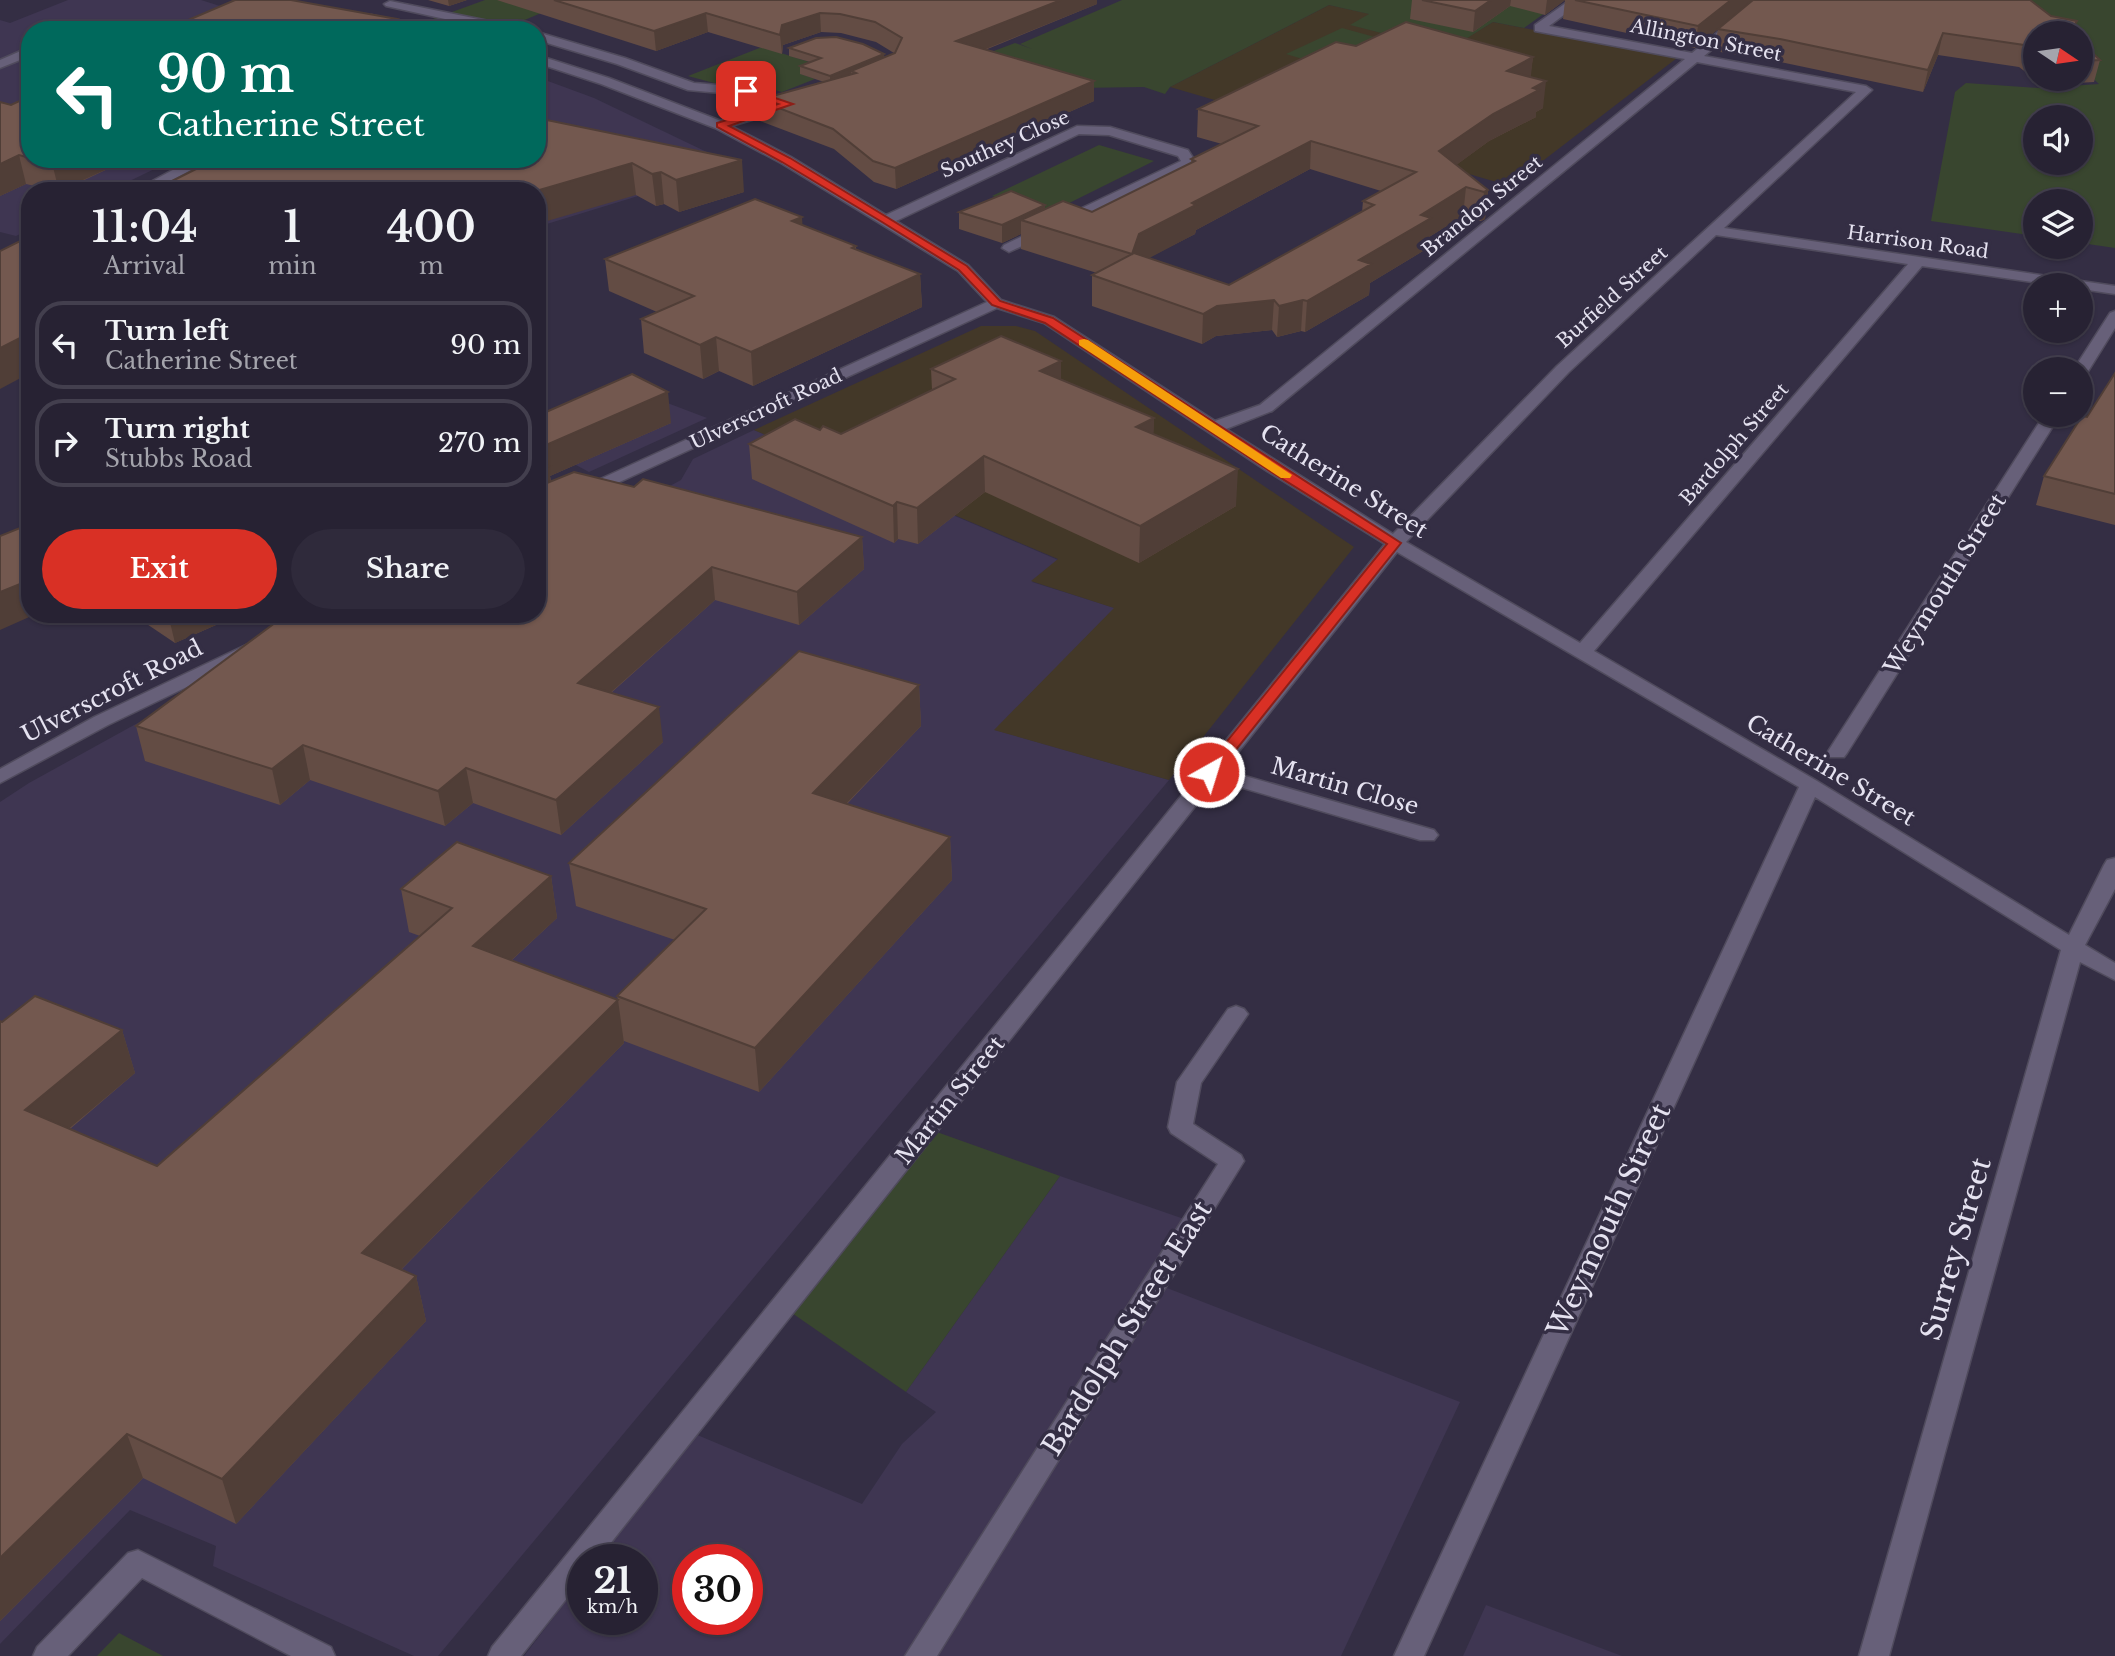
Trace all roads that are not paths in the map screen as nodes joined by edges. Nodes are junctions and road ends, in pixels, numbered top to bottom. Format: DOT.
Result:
graph roads {
  1 [pos="1578,0"];
  2 [pos="1765,0"];
  3 [pos="395,2"];
  4 [pos="357,16"];
  5 [pos="380,21"];
  6 [pos="475,21"];
  7 [pos="546,39"];
  8 [pos="21,55"];
  9 [pos="1695,57"];
  10 [pos="546,62"];
  11 [pos="0,64"];
  12 [pos="1866,90"];
  13 [pos="720,125"];
  14 [pos="186,168"];
  15 [pos="159,182"];
  16 [pos="886,220"];
  17 [pos="1715,231"];
  18 [pos="1009,248"];
  19 [pos="1918,261"];
  20 [pos="2115,290"];
  21 [pos="996,303"];
  22 [pos="2115,316"];
  23 [pos="2089,357"];
  24 [pos="1214,427"];
  25 [pos="2044,427"];
  26 [pos="546,511"];
  27 [pos="1395,543"];
  28 [pos="262,643"];
  29 [pos="1582,653"];
  30 [pos="1837,753"];
  31 [pos="1209,772"];
  32 [pos="0,777"];
  33 [pos="1810,785"];
  34 [pos="1427,835"];
  35 [pos="2115,865"];
  36 [pos="2073,947"];
  37 [pos="2115,973"];
  38 [pos="1236,1014"];
  39 [pos="48,1656"];
  40 [pos="320,1656"];
  41 [pos="503,1656"];
  42 [pos="920,1656"];
  43 [pos="1409,1656"];
  44 [pos="1874,1656"];
  1 -- 9 [label="street, Allington Street"];
  2 -- 9 [label="street, Brandon Street"];
  3 -- 6 [label="street"];
  4 -- 5 [label="street"];
  7 -- 13 [label="street"];
  8 -- 11 [label="street"];
  9 -- 12 [label="street, Allington Street"];
  9 -- 24 [label="street, Brandon Street"];
  10 -- 13 [label="street, Catherine Street"];
  12 -- 17 [label="street, Burfield Street"];
  13 -- 16 [label="street, Catherine Street"];
  14 -- 15 [label="street"];
  16 -- 18 [label="street, Southey Close"];
  16 -- 21 [label="street, Catherine Street"];
  17 -- 19 [label="street, Harrison Road"];
  17 -- 27 [label="street, Burfield Street"];
  19 -- 20 [label="street, Harrison Road"];
  19 -- 29 [label="street, Bardolph Street"];
  21 -- 24 [label="street, Catherine Street"];
  21 -- 26 [label="street, Ulverscroft Road"];
  22 -- 23 [label="street"];
  24 -- 27 [label="street, Catherine Street"];
  25 -- 30 [label="street, Weymouth Street"];
  27 -- 29 [label="street, Catherine Street"];
  27 -- 31 [label="street, Martin Street"];
  28 -- 32 [label="street, Ulverscroft Road"];
  29 -- 33 [label="street, Catherine Street"];
  31 -- 34 [label="street, Martin Close"];
  31 -- 41 [label="street, Martin Street"];
  33 -- 36 [label="street, Catherine Street"];
  33 -- 43 [label="street, Weymouth Street"];
  35 -- 36 [label="street, Surrey Street"];
  36 -- 37 [label="street, Catherine Street"];
  36 -- 44 [label="street, Surrey Street"];
  38 -- 42 [label="street, Bardolph Street East"];
  39 -- 40 [label="street"];
}
